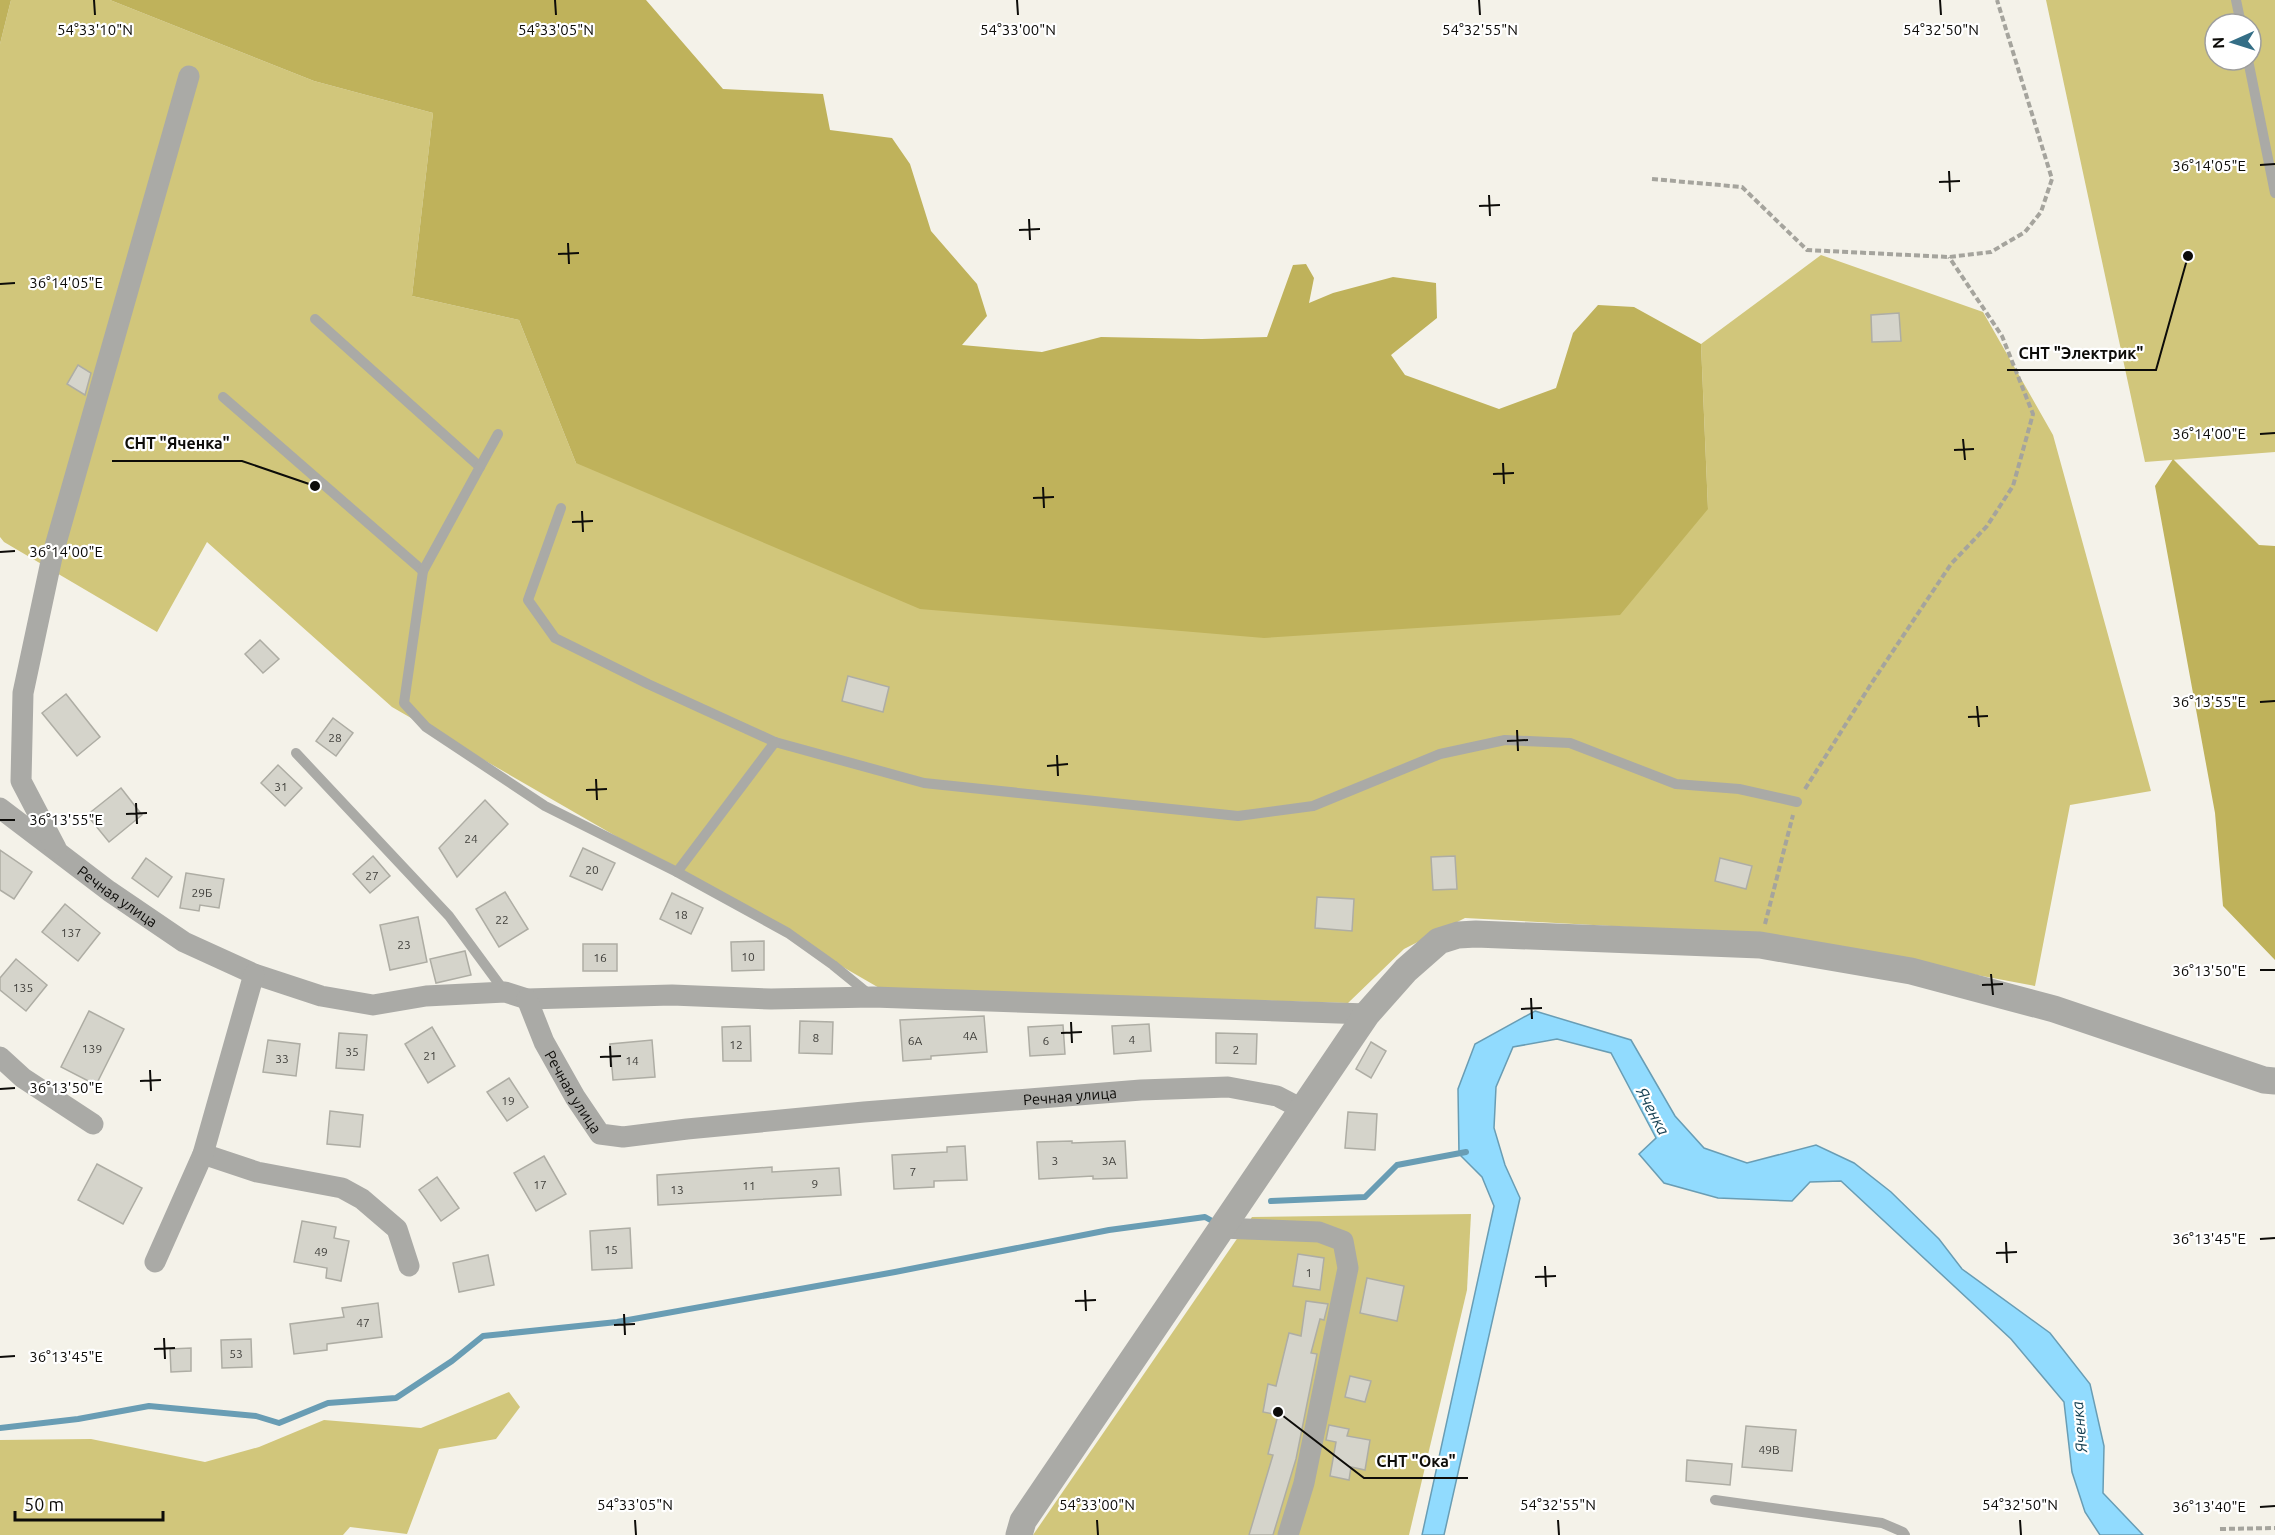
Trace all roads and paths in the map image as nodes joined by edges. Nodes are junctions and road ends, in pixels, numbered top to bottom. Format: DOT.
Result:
graph roads {
  1 [pos="1997,0"];
  2 [pos="2250,72"];
  3 [pos="189,76"];
  4 [pos="1652,179"];
  5 [pos="2275,193"];
  6 [pos="1949,256"];
  7 [pos="315,319"];
  8 [pos="223,397"];
  9 [pos="498,434"];
  10 [pos="480,467"];
  11 [pos="561,508"];
  12 [pos="423,571"];
  13 [pos="775,742"];
  14 [pos="296,753"];
  15 [pos="1797,802"];
  16 [pos="0,808"];
  17 [pos="59,853"];
  18 [pos="676,872"];
  19 [pos="1760,945"];
  20 [pos="254,974"];
  21 [pos="505,992"];
  22 [pos="873,997"];
  23 [pos="527,999"];
  24 [pos="1367,1014"];
  25 [pos="0,1057"];
  26 [pos="2275,1081"];
  27 [pos="1302,1109"];
  28 [pos="93,1124"];
  29 [pos="203,1154"];
  30 [pos="1221,1228"];
  31 [pos="155,1262"];
  32 [pos="409,1266"];
  33 [pos="1715,1500"];
  34 [pos="2275,1528"];
  35 [pos="2220,1529"];
  36 [pos="1019,1535"];
  37 [pos="1288,1535"];
  38 [pos="1905,1535"];
  1 -- 6 [label="path"];
  2 -- 5 [label="lane"];
  3 -- 17 [label="street"];
  4 -- 6 [label="path"];
  6 -- 15 [label="path"];
  7 -- 10 [label="lane"];
  8 -- 12 [label="lane"];
  9 -- 10 [label="lane"];
  10 -- 12 [label="lane"];
  11 -- 13 [label="lane"];
  12 -- 18 [label="lane"];
  13 -- 15 [label="lane"];
  13 -- 18 [label="lane"];
  14 -- 21 [label="lane"];
  15 -- 19 [label="path"];
  16 -- 17 [label="street, Речная улица"];
  17 -- 20 [label="street, Речная улица"];
  18 -- 22 [label="lane"];
  19 -- 24 [label="street"];
  19 -- 26 [label="street"];
  20 -- 21 [label="street, Речная улица"];
  20 -- 29 [label="street"];
  21 -- 23 [label="street, Речная улица"];
  22 -- 23 [label="street"];
  22 -- 24 [label="street"];
  23 -- 27 [label="street, Речная улица"];
  24 -- 27 [label="street"];
  25 -- 28 [label="street"];
  27 -- 30 [label="street"];
  29 -- 31 [label="street"];
  29 -- 32 [label="street"];
  30 -- 36 [label="street"];
  30 -- 37 [label="street"];
  33 -- 38 [label="lane"];
  34 -- 35 [label="path"];
}
